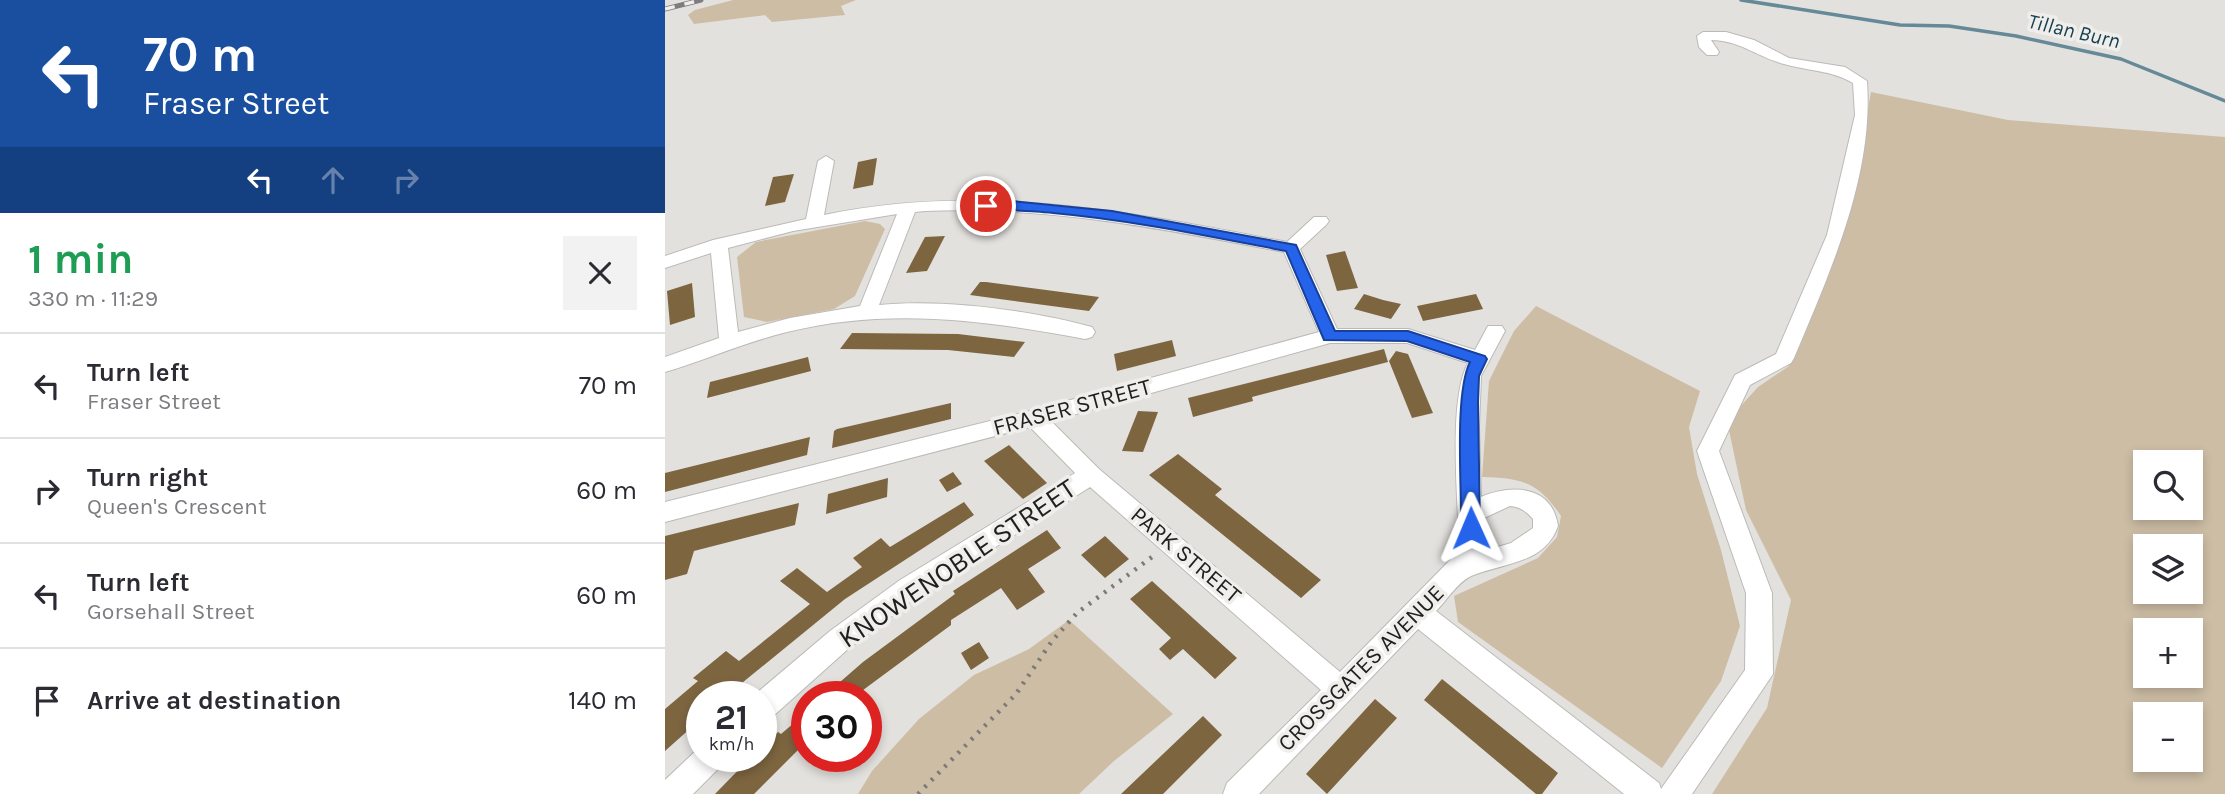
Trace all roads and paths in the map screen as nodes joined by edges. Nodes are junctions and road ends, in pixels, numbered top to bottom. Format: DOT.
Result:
graph roads {
  1 [pos="1711,52"];
  2 [pos="826,161"];
  3 [pos="908,208"];
  4 [pos="814,221"];
  5 [pos="1320,221"];
  6 [pos="719,244"];
  7 [pos="1291,248"];
  8 [pos="665,262"];
  9 [pos="867,312"];
  10 [pos="1495,331"];
  11 [pos="1085,332"];
  12 [pos="1330,336"];
  13 [pos="729,340"];
  14 [pos="1479,359"];
  15 [pos="665,365"];
  16 [pos="1034,418"];
  17 [pos="1091,475"];
  18 [pos="665,512"];
  19 [pos="1470,514"];
  20 [pos="1172,542"];
  21 [pos="1460,569"];
  22 [pos="1417,612"];
  23 [pos="1340,688"];
  24 [pos="777,694"];
  25 [pos="695,772"];
  26 [pos="672,794"];
  27 [pos="918,794"];
  28 [pos="1238,794"];
  29 [pos="1648,794"];
  30 [pos="1674,794"];
  1 -- 30 [label="street"];
  2 -- 4 [label="street"];
  3 -- 4 [label="street"];
  3 -- 7 [label="street"];
  3 -- 9 [label="street"];
  4 -- 6 [label="street"];
  5 -- 7 [label="street"];
  6 -- 8 [label="street"];
  6 -- 13 [label="street"];
  7 -- 12 [label="street"];
  9 -- 11 [label="street"];
  9 -- 13 [label="street"];
  10 -- 14 [label="street, CROSSGATES AVENUE"];
  12 -- 14 [label="street, FRASER STREET"];
  12 -- 16 [label="street, FRASER STREET"];
  13 -- 15 [label="street"];
  14 -- 19 [label="street, CROSSGATES AVENUE"];
  16 -- 17 [label="street, PARK STREET"];
  16 -- 18 [label="street, FRASER STREET"];
  17 -- 20 [label="street, PARK STREET"];
  17 -- 24 [label="street, KNOWENOBLE STREET"];
  19 -- 21 [label="street, CROSSGATES AVENUE"];
  19 -- 21 [label="street"];
  20 -- 23 [label="street, PARK STREET"];
  20 -- 27 [label="path"];
  21 -- 22 [label="street, CROSSGATES AVENUE"];
  22 -- 23 [label="street, CROSSGATES AVENUE"];
  22 -- 29 [label="street"];
  23 -- 28 [label="street, CROSSGATES AVENUE"];
  25 -- 26 [label="street"];
}
